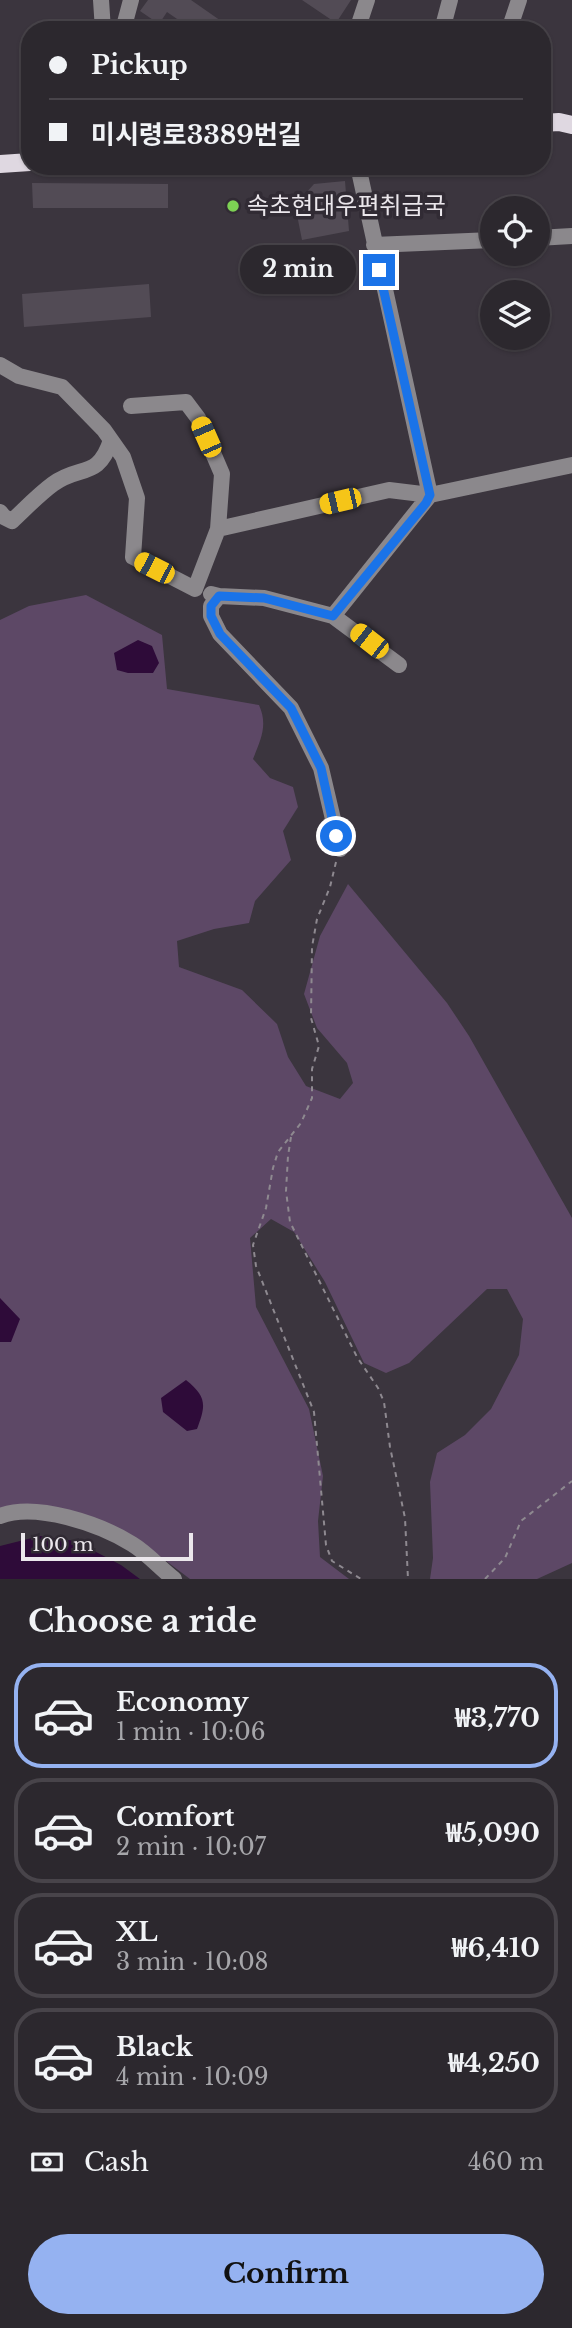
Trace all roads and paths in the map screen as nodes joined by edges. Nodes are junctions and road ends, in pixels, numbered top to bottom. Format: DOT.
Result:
graph roads {
  1 [pos="101,0"];
  2 [pos="131,0"];
  3 [pos="367,0"];
  4 [pos="450,0"];
  5 [pos="519,0"];
  6 [pos="102,21"];
  7 [pos="125,21"];
  8 [pos="360,21"];
  9 [pos="444,21"];
  10 [pos="512,21"];
  11 [pos="551,115"];
  12 [pos="572,116"];
  13 [pos="551,123"];
  14 [pos="572,125"];
  15 [pos="21,162"];
  16 [pos="0,163"];
  17 [pos="360,175"];
  18 [pos="572,236"];
  19 [pos="550,237"];
  20 [pos="480,241"];
  21 [pos="374,245"];
  22 [pos="0,365"];
  23 [pos="131,406"];
  24 [pos="111,440"];
  25 [pos="572,465"];
  26 [pos="430,495"];
  27 [pos="0,512"];
  28 [pos="218,529"];
  29 [pos="195,589"];
  30 [pos="219,596"];
  31 [pos="333,616"];
  32 [pos="399,665"];
  33 [pos="340,849"];
  34 [pos="292,1136"];
  35 [pos="572,1481"];
  36 [pos="0,1516"];
  37 [pos="174,1579"];
  38 [pos="361,1579"];
  39 [pos="408,1579"];
  40 [pos="485,1579"];
  1 -- 6 [label="street"];
  2 -- 7 [label="street"];
  3 -- 8 [label="street"];
  4 -- 9 [label="street"];
  5 -- 10 [label="street"];
  11 -- 12 [label="main road"];
  13 -- 14 [label="main road"];
  15 -- 16 [label="main road"];
  17 -- 21 [label="street"];
  18 -- 19 [label="street"];
  20 -- 21 [label="street"];
  21 -- 26 [label="street"];
  22 -- 24 [label="street"];
  23 -- 28 [label="street"];
  24 -- 27 [label="street"];
  24 -- 29 [label="street"];
  25 -- 26 [label="street"];
  26 -- 28 [label="street"];
  26 -- 31 [label="street"];
  28 -- 29 [label="street"];
  29 -- 30 [label="street"];
  30 -- 31 [label="street"];
  30 -- 33 [label="street"];
  31 -- 32 [label="street"];
  33 -- 34 [label="path"];
  34 -- 38 [label="path"];
  34 -- 39 [label="path"];
  35 -- 40 [label="path"];
  36 -- 37 [label="street"];
}
